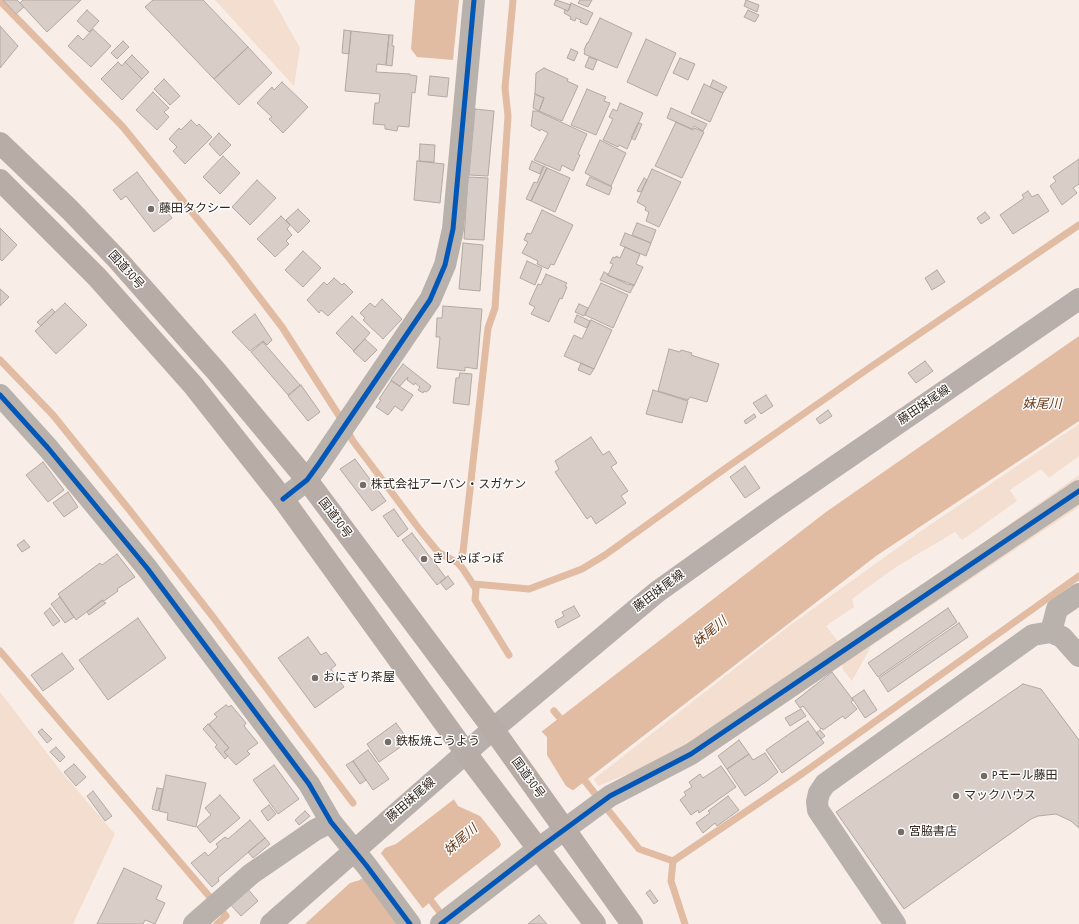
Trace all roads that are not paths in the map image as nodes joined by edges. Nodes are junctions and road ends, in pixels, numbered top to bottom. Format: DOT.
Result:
graph roads {
  1 [pos="474,0"];
  2 [pos="0,143"];
  3 [pos="0,180"];
  4 [pos="1079,299"];
  5 [pos="0,395"];
  6 [pos="307,480"];
  7 [pos="1079,491"];
  8 [pos="283,499"];
  9 [pos="1079,594"];
  10 [pos="1051,632"];
  11 [pos="1079,656"];
  12 [pos="497,734"];
  13 [pos="470,758"];
  14 [pos="331,822"];
  15 [pos="561,823"];
  16 [pos="533,843"];
  17 [pos="360,858"];
  18 [pos="447,920"];
  19 [pos="194,924"];
  20 [pos="271,924"];
  21 [pos="410,924"];
  22 [pos="595,924"];
  23 [pos="632,924"];
  24 [pos="895,924"];
  1 -- 6 [label="street"];
  2 -- 6 [label="highway, 国道30号"];
  3 -- 8 [label="highway"];
  4 -- 12 [label="main road, 藤田妹尾線"];
  5 -- 14 [label="street"];
  6 -- 8 [label="street"];
  6 -- 12 [label="highway, 国道30号"];
  7 -- 15 [label="street"];
  8 -- 13 [label="highway"];
  9 -- 10 [label="street"];
  10 -- 11 [label="street"];
  10 -- 24 [label="street"];
  12 -- 13 [label="main road, 藤田妹尾線"];
  12 -- 15 [label="highway, 国道30号"];
  13 -- 16 [label="highway"];
  13 -- 17 [label="main road, 藤田妹尾線"];
  14 -- 17 [label="street"];
  14 -- 19 [label="street"];
  15 -- 16 [label="street"];
  15 -- 23 [label="highway, 国道30号"];
  16 -- 18 [label="street"];
  16 -- 22 [label="highway"];
  17 -- 20 [label="main road, 藤田妹尾線"];
  17 -- 21 [label="street"];
}
